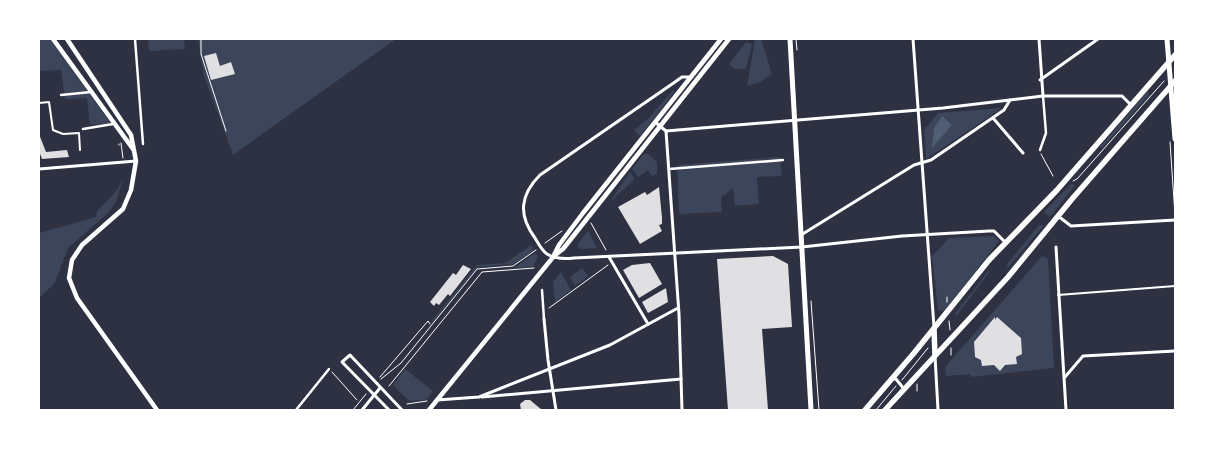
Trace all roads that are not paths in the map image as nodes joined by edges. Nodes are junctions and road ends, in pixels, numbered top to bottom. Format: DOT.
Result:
graph roads {
  1 [pos="53,39"];
  2 [pos="67,39"];
  3 [pos="134,39"];
  4 [pos="721,39"];
  5 [pos="729,39"];
  6 [pos="790,39"];
  7 [pos="913,39"];
  8 [pos="1039,39"];
  9 [pos="1098,39"];
  10 [pos="1167,39"];
  11 [pos="1175,55"];
  12 [pos="1169,62"];
  13 [pos="690,77"];
  14 [pos="1040,80"];
  15 [pos="1173,83"];
  16 [pos="91,92"];
  17 [pos="61,95"];
  18 [pos="1043,96"];
  19 [pos="1010,100"];
  20 [pos="39,103"];
  21 [pos="1131,105"];
  22 [pos="918,110"];
  23 [pos="993,118"];
  24 [pos="794,119"];
  25 [pos="655,122"];
  26 [pos="113,124"];
  27 [pos="660,126"];
  28 [pos="83,129"];
  29 [pos="666,131"];
  30 [pos="1175,134"];
  31 [pos="1173,139"];
  32 [pos="143,144"];
  33 [pos="80,150"];
  34 [pos="134,150"];
  35 [pos="1040,152"];
  36 [pos="1023,153"];
  37 [pos="783,160"];
  38 [pos="136,161"];
  39 [pos="922,161"];
  40 [pos="39,169"];
  41 [pos="668,169"];
  42 [pos="1060,218"];
  43 [pos="1175,220"];
  44 [pos="801,235"];
  45 [pos="928,235"];
  46 [pos="1005,242"];
  47 [pos="802,246"];
  48 [pos="1056,247"];
  49 [pos="674,252"];
  50 [pos="554,256"];
  51 [pos="609,256"];
  52 [pos="1175,286"];
  53 [pos="542,290"];
  54 [pos="1058,295"];
  55 [pos="678,308"];
  56 [pos="544,319"];
  57 [pos="648,324"];
  58 [pos="934,329"];
  59 [pos="1175,351"];
  60 [pos="935,355"];
  61 [pos="329,369"];
  62 [pos="549,369"];
  63 [pos="1064,378"];
  64 [pos="681,379"];
  65 [pos="892,379"];
  66 [pos="380,388"];
  67 [pos="904,389"];
  68 [pos="553,390"];
  69 [pos="374,395"];
  70 [pos="479,397"];
  71 [pos="437,400"];
  72 [pos="155,408"];
  73 [pos="296,410"];
  74 [pos="362,410"];
  75 [pos="389,410"];
  76 [pos="402,410"];
  77 [pos="430,410"];
  78 [pos="556,410"];
  79 [pos="682,410"];
  80 [pos="811,410"];
  81 [pos="865,410"];
  82 [pos="886,410"];
  83 [pos="938,410"];
  84 [pos="1066,410"];
  1 -- 16 [label="street"];
  2 -- 34 [label="street"];
  3 -- 32 [label="street"];
  4 -- 13 [label="street"];
  5 -- 27 [label="street"];
  6 -- 24 [label="main road"];
  7 -- 22 [label="street"];
  8 -- 14 [label="street"];
  9 -- 14 [label="street"];
  10 -- 12 [label="main road"];
  11 -- 12 [label="main road"];
  12 -- 15 [label="main road"];
  12 -- 21 [label="main road"];
  13 -- 25 [label="street"];
  13 -- 50 [label="street"];
  14 -- 18 [label="street"];
  15 -- 30 [label="main road"];
  15 -- 42 [label="main road"];
  16 -- 17 [label="street"];
  16 -- 26 [label="street"];
  18 -- 19 [label="street"];
  18 -- 21 [label="street"];
  18 -- 35 [label="street"];
  19 -- 22 [label="street"];
  19 -- 23 [label="street"];
  20 -- 33 [label="lane"];
  21 -- 46 [label="main road"];
  22 -- 24 [label="street"];
  22 -- 39 [label="street"];
  23 -- 36 [label="street"];
  23 -- 39 [label="street"];
  24 -- 29 [label="street"];
  24 -- 44 [label="main road"];
  25 -- 27 [label="street"];
  25 -- 50 [label="street"];
  26 -- 28 [label="street"];
  26 -- 34 [label="street"];
  27 -- 29 [label="street"];
  27 -- 50 [label="street"];
  29 -- 41 [label="street"];
  30 -- 31 [label="main road"];
  34 -- 38 [label="street"];
  37 -- 41 [label="street"];
  38 -- 40 [label="street"];
  38 -- 72 [label="street"];
  39 -- 44 [label="street"];
  39 -- 45 [label="street"];
  41 -- 49 [label="street"];
  42 -- 43 [label="street"];
  42 -- 60 [label="main road"];
  44 -- 47 [label="main road"];
  45 -- 46 [label="street"];
  45 -- 47 [label="street"];
  45 -- 58 [label="street"];
  46 -- 58 [label="main road"];
  47 -- 49 [label="street"];
  47 -- 80 [label="main road"];
  48 -- 54 [label="street"];
  49 -- 51 [label="street"];
  49 -- 55 [label="street"];
  50 -- 51 [label="street"];
  50 -- 71 [label="street"];
  51 -- 57 [label="street"];
  52 -- 54 [label="lane"];
  53 -- 56 [label="street"];
  54 -- 63 [label="street"];
  55 -- 57 [label="street"];
  55 -- 64 [label="street"];
  56 -- 62 [label="street"];
  57 -- 62 [label="street"];
  58 -- 60 [label="main road"];
  58 -- 65 [label="main road"];
  59 -- 63 [label="street"];
  60 -- 67 [label="main road"];
  60 -- 83 [label="street"];
  61 -- 73 [label="street"];
  62 -- 68 [label="street"];
  62 -- 70 [label="street"];
  63 -- 84 [label="street"];
  64 -- 68 [label="street"];
  64 -- 79 [label="street"];
  65 -- 67 [label="street"];
  65 -- 81 [label="main road"];
  66 -- 69 [label="street"];
  66 -- 69 [label="street"];
  66 -- 76 [label="street"];
  67 -- 82 [label="main road"];
  68 -- 70 [label="street"];
  68 -- 78 [label="street"];
  69 -- 74 [label="street"];
  69 -- 75 [label="street"];
  70 -- 71 [label="street"];
  71 -- 77 [label="street"];
}
